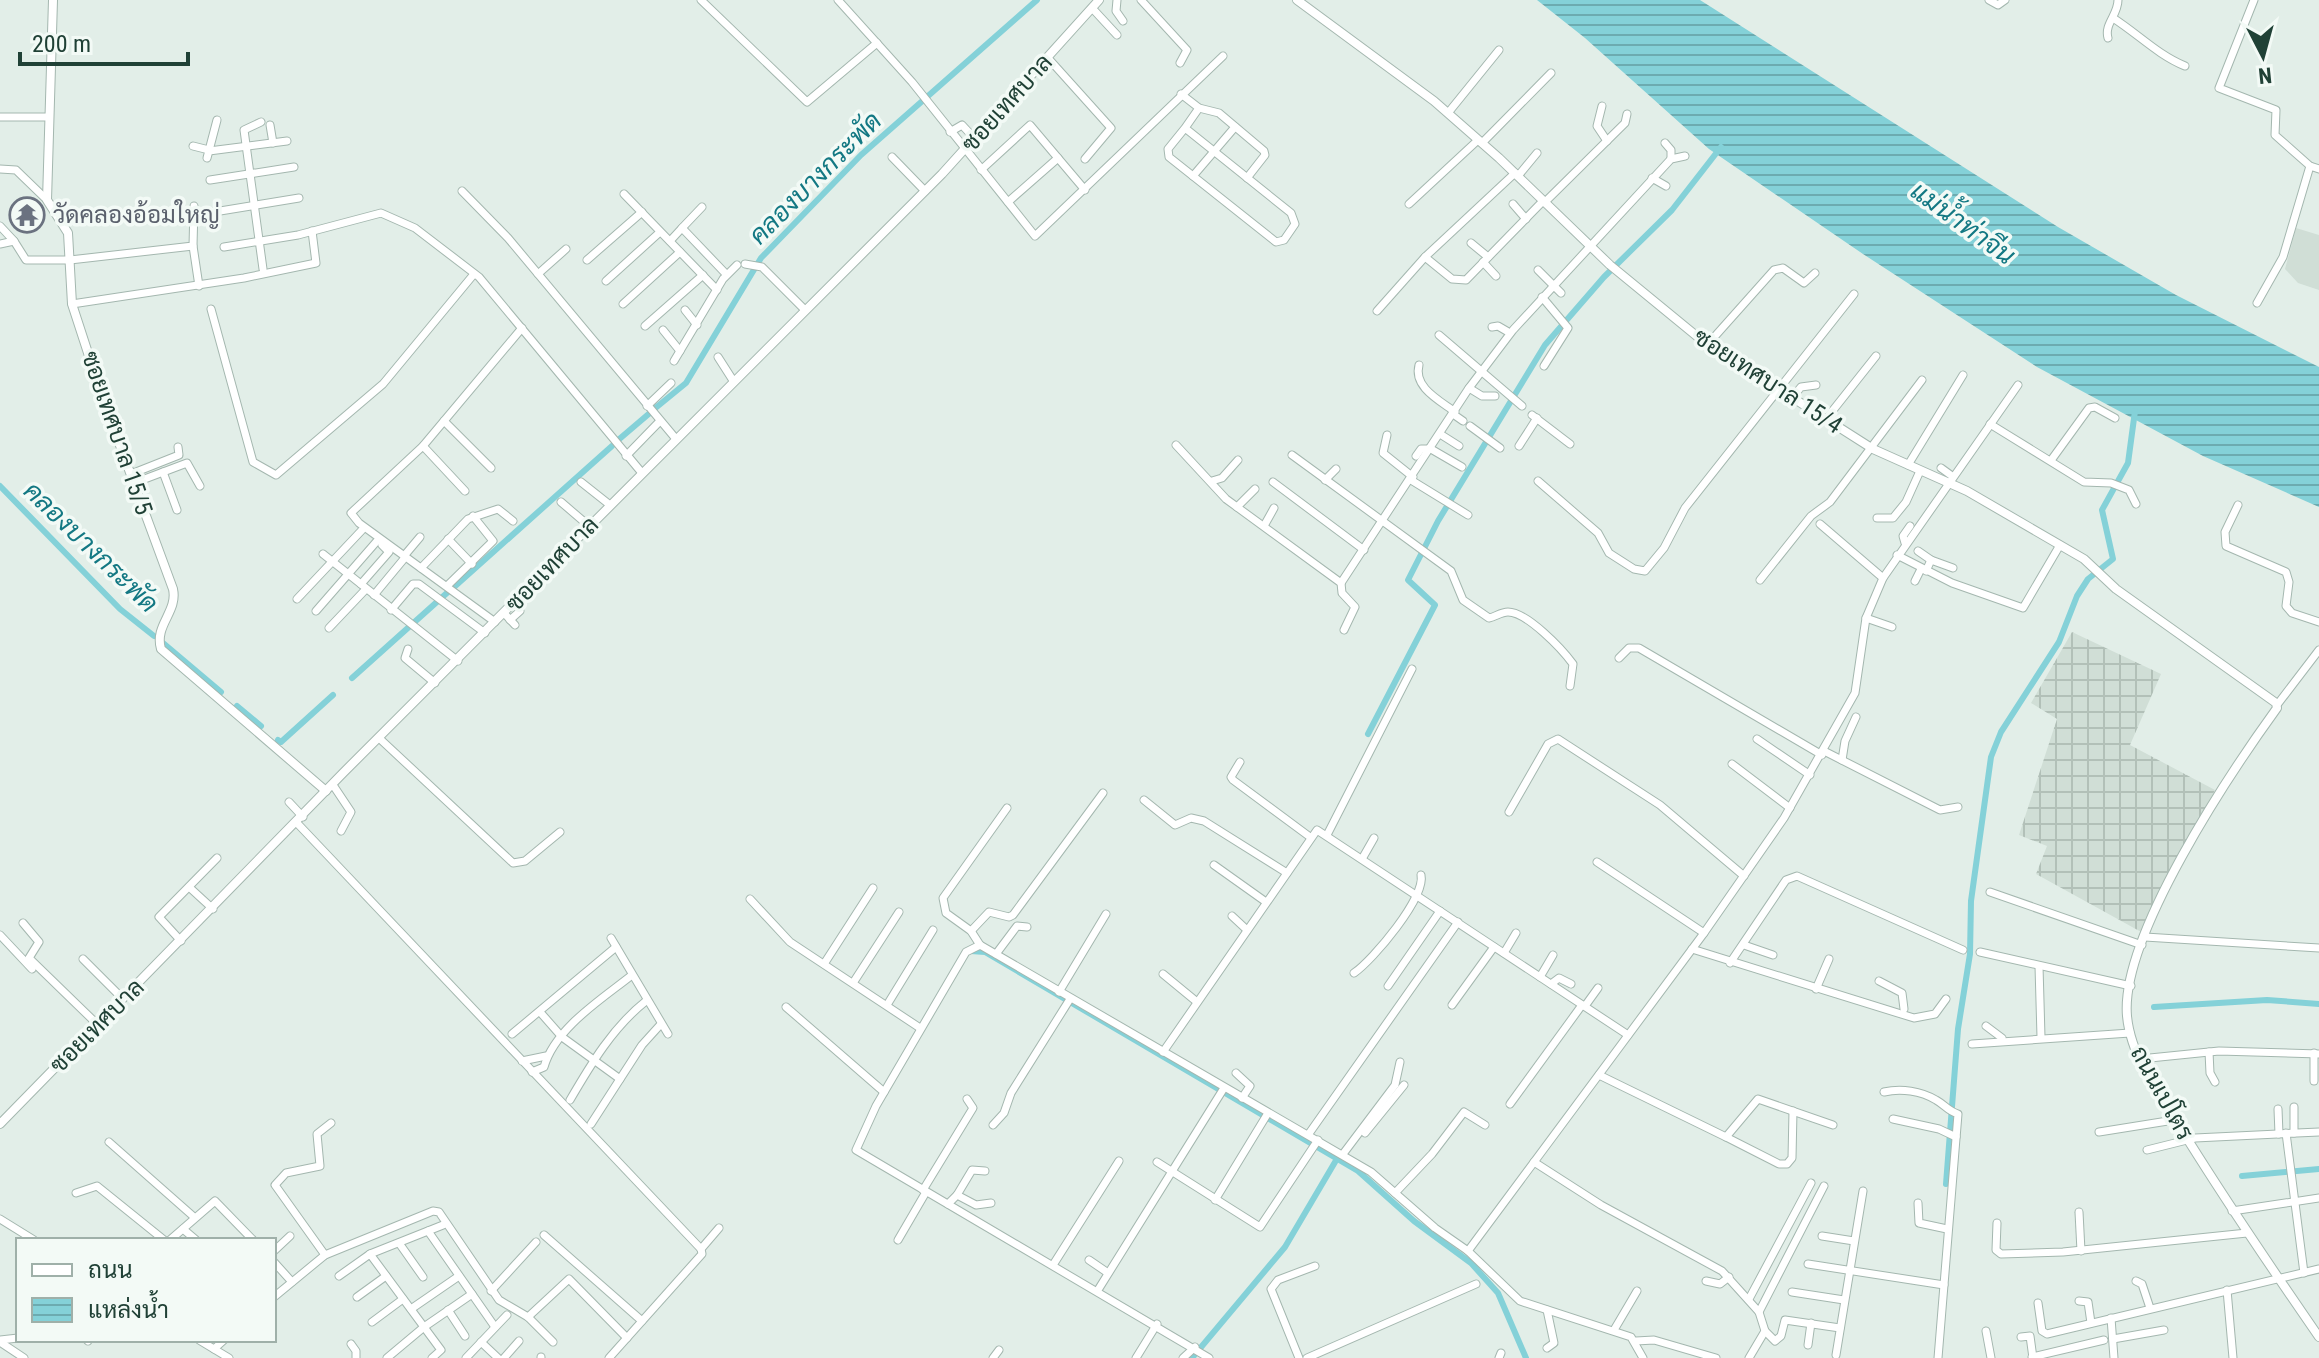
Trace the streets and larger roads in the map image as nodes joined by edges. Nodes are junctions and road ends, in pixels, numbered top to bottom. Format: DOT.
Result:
graph roads {
  1 [pos="53,0"];
  2 [pos="701,0"];
  3 [pos="838,0"];
  4 [pos="1117,0"];
  5 [pos="1141,0"];
  6 [pos="1297,0"];
  7 [pos="1989,0"];
  8 [pos="2005,0"];
  9 [pos="2118,0"];
  10 [pos="2254,0"];
  11 [pos="1096,4"];
  12 [pos="2113,18"];
  13 [pos="1123,21"];
  14 [pos="1117,35"];
  15 [pos="2108,38"];
  16 [pos="877,43"];
  17 [pos="1499,50"];
  18 [pos="1223,56"];
  19 [pos="1048,58"];
  20 [pos="1180,63"];
  21 [pos="2185,66"];
  22 [pos="1551,73"];
  23 [pos="1181,94"];
  24 [pos="1602,106"];
  25 [pos="1199,108"];
  26 [pos="1448,113"];
  27 [pos="1627,114"];
  28 [pos="0,117"];
  29 [pos="48,117"];
  30 [pos="217,120"];
  31 [pos="261,122"];
  32 [pos="270,125"];
  33 [pos="1235,127"];
  34 [pos="1185,128"];
  35 [pos="950,132"];
  36 [pos="975,139"];
  37 [pos="287,141"];
  38 [pos="1480,141"];
  39 [pos="1607,141"];
  40 [pos="273,143"];
  41 [pos="1665,143"];
  42 [pos="193,146"];
  43 [pos="246,147"];
  44 [pos="965,150"];
  45 [pos="1213,151"];
  46 [pos="208,153"];
  47 [pos="1537,153"];
  48 [pos="1685,156"];
  49 [pos="892,157"];
  50 [pos="1058,158"];
  51 [pos="1085,159"];
  52 [pos="1671,159"];
  53 [pos="2310,166"];
  54 [pos="294,167"];
  55 [pos="0,169"];
  56 [pos="2319,169"];
  57 [pos="981,170"];
  58 [pos="250,174"];
  59 [pos="1517,175"];
  60 [pos="1193,176"];
  61 [pos="1247,178"];
  62 [pos="1652,178"];
  63 [pos="210,180"];
  64 [pos="1666,186"];
  65 [pos="1085,190"];
  66 [pos="462,191"];
  67 [pos="925,191"];
  68 [pos="624,194"];
  69 [pos="299,198"];
  70 [pos="47,200"];
  71 [pos="1008,202"];
  72 [pos="1544,202"];
  73 [pos="1409,204"];
  74 [pos="1513,204"];
  75 [pos="194,206"];
  76 [pos="254,206"];
  77 [pos="702,207"];
  78 [pos="214,212"];
  79 [pos="642,212"];
  80 [pos="1526,219"];
  81 [pos="0,226"];
  82 [pos="682,228"];
  83 [pos="312,231"];
  84 [pos="660,232"];
  85 [pos="14,241"];
  86 [pos="670,241"];
  87 [pos="259,242"];
  88 [pos="1471,243"];
  89 [pos="0,244"];
  90 [pos="1589,245"];
  91 [pos="193,246"];
  92 [pos="224,247"];
  93 [pos="566,249"];
  94 [pos="680,252"];
  95 [pos="1425,257"];
  96 [pos="70,260"];
  97 [pos="587,260"];
  98 [pos="1485,260"];
  99 [pos="263,269"];
  100 [pos="1538,270"];
  101 [pos="1815,273"];
  102 [pos="474,274"];
  103 [pos="538,274"];
  104 [pos="726,274"];
  105 [pos="703,275"];
  106 [pos="1496,276"];
  107 [pos="606,281"];
  108 [pos="1553,284"];
  109 [pos="199,286"];
  110 [pos="717,290"];
  111 [pos="1561,293"];
  112 [pos="1854,294"];
  113 [pos="1542,297"];
  114 [pos="2257,303"];
  115 [pos="72,304"];
  116 [pos="623,304"];
  117 [pos="211,309"];
  118 [pos="685,310"];
  119 [pos="805,310"];
  120 [pos="1377,311"];
  121 [pos="697,325"];
  122 [pos="645,326"];
  123 [pos="1492,327"];
  124 [pos="522,328"];
  125 [pos="663,330"];
  126 [pos="1510,333"];
  127 [pos="1439,335"];
  128 [pos="1708,344"];
  129 [pos="680,351"];
  130 [pos="1876,356"];
  131 [pos="718,357"];
  132 [pos="674,361"];
  133 [pos="1419,365"];
  134 [pos="1544,366"];
  135 [pos="1481,371"];
  136 [pos="1963,375"];
  137 [pos="1922,380"];
  138 [pos="734,382"];
  139 [pos="671,383"];
  140 [pos="1816,385"];
  141 [pos="2018,385"];
  142 [pos="1469,388"];
  143 [pos="1780,391"];
  144 [pos="1495,396"];
  145 [pos="1792,398"];
  146 [pos="1517,402"];
  147 [pos="647,406"];
  148 [pos="1454,413"];
  149 [pos="2115,418"];
  150 [pos="1826,419"];
  151 [pos="444,421"];
  152 [pos="660,421"];
  153 [pos="1990,424"];
  154 [pos="1440,434"];
  155 [pos="1387,435"];
  156 [pos="676,439"];
  157 [pos="1494,443"];
  158 [pos="1570,444"];
  159 [pos="1176,445"];
  160 [pos="423,446"];
  161 [pos="1459,446"];
  162 [pos="1519,446"];
  163 [pos="178,447"];
  164 [pos="1431,449"];
  165 [pos="1873,449"];
  166 [pos="1292,455"];
  167 [pos="626,456"];
  168 [pos="1416,456"];
  169 [pos="2052,459"];
  170 [pos="1238,460"];
  171 [pos="1908,465"];
  172 [pos="1462,467"];
  173 [pos="491,468"];
  174 [pos="1941,468"];
  175 [pos="1336,469"];
  176 [pos="1920,471"];
  177 [pos="163,472"];
  178 [pos="642,473"];
  179 [pos="132,478"];
  180 [pos="1412,479"];
  181 [pos="1950,479"];
  182 [pos="1325,480"];
  183 [pos="1212,481"];
  184 [pos="1538,481"];
  185 [pos="581,482"];
  186 [pos="1273,482"];
  187 [pos="200,486"];
  188 [pos="1255,489"];
  189 [pos="465,491"];
  190 [pos="561,502"];
  191 [pos="2136,504"];
  192 [pos="610,505"];
  193 [pos="2238,505"];
  194 [pos="1237,507"];
  195 [pos="1274,508"];
  196 [pos="177,510"];
  197 [pos="1468,515"];
  198 [pos="473,516"];
  199 [pos="1877,518"];
  200 [pos="351,521"];
  201 [pos="513,521"];
  202 [pos="1383,524"];
  203 [pos="1820,524"];
  204 [pos="589,526"];
  205 [pos="1264,526"];
  206 [pos="1910,526"];
  207 [pos="362,530"];
  208 [pos="420,537"];
  209 [pos="448,539"];
  210 [pos="377,541"];
  211 [pos="1905,543"];
  212 [pos="2060,545"];
  213 [pos="1364,550"];
  214 [pos="1918,551"];
  215 [pos="323,554"];
  216 [pos="1897,555"];
  217 [pos="401,557"];
  218 [pos="1931,560"];
  219 [pos="333,563"];
  220 [pos="472,564"];
  221 [pos="418,568"];
  222 [pos="1953,568"];
  223 [pos="1924,570"];
  224 [pos="348,576"];
  225 [pos="1883,578"];
  226 [pos="1760,580"];
  227 [pos="1915,581"];
  228 [pos="1341,583"];
  229 [pos="363,586"];
  230 [pos="447,586"];
  231 [pos="374,595"];
  232 [pos="297,599"];
  233 [pos="391,610"];
  234 [pos="316,611"];
  235 [pos="520,611"];
  236 [pos="1866,618"];
  237 [pos="510,619"];
  238 [pos="495,622"];
  239 [pos="2319,622"];
  240 [pos="1892,627"];
  241 [pos="329,628"];
  242 [pos="1344,630"];
  243 [pos="485,633"];
  244 [pos="408,649"];
  245 [pos="2319,652"];
  246 [pos="1619,658"];
  247 [pos="458,661"];
  248 [pos="1412,669"];
  249 [pos="435,683"];
  250 [pos="1570,686"];
  251 [pos="2277,705"];
  252 [pos="1856,717"];
  253 [pos="379,738"];
  254 [pos="1757,739"];
  255 [pos="1823,753"];
  256 [pos="1842,760"];
  257 [pos="1240,762"];
  258 [pos="1732,764"];
  259 [pos="1810,775"];
  260 [pos="329,788"];
  261 [pos="1103,793"];
  262 [pos="1144,800"];
  263 [pos="289,802"];
  264 [pos="1958,807"];
  265 [pos="1007,808"];
  266 [pos="1790,808"];
  267 [pos="1509,812"];
  268 [pos="300,820"];
  269 [pos="341,831"];
  270 [pos="560,832"];
  271 [pos="1322,832"];
  272 [pos="1310,837"];
  273 [pos="1374,838"];
  274 [pos="217,858"];
  275 [pos="1362,859"];
  276 [pos="1597,862"];
  277 [pos="1214,865"];
  278 [pos="1287,873"];
  279 [pos="1421,875"];
  280 [pos="1744,876"];
  281 [pos="189,887"];
  282 [pos="873,888"];
  283 [pos="1990,892"];
  284 [pos="1417,896"];
  285 [pos="750,899"];
  286 [pos="1266,902"];
  287 [pos="213,909"];
  288 [pos="1440,911"];
  289 [pos="899,912"];
  290 [pos="1106,914"];
  291 [pos="1232,916"];
  292 [pos="1458,922"];
  293 [pos="23,923"];
  294 [pos="1027,927"];
  295 [pos="933,930"];
  296 [pos="1247,930"];
  297 [pos="971,931"];
  298 [pos="1516,933"];
  299 [pos="1704,933"];
  300 [pos="0,935"];
  301 [pos="611,938"];
  302 [pos="181,941"];
  303 [pos="2143,941"];
  304 [pos="980,945"];
  305 [pos="1744,945"];
  306 [pos="616,947"];
  307 [pos="1494,947"];
  308 [pos="2319,948"];
  309 [pos="1692,949"];
  310 [pos="1963,950"];
  311 [pos="1980,952"];
  312 [pos="1504,953"];
  313 [pos="996,954"];
  314 [pos="1553,955"];
  315 [pos="1773,955"];
  316 [pos="83,959"];
  317 [pos="1829,959"];
  318 [pos="1730,963"];
  319 [pos="824,964"];
  320 [pos="2039,966"];
  321 [pos="1354,973"];
  322 [pos="1163,974"];
  323 [pos="632,975"];
  324 [pos="1540,977"];
  325 [pos="1879,981"];
  326 [pos="853,983"];
  327 [pos="1551,984"];
  328 [pos="1571,984"];
  329 [pos="1388,986"];
  330 [pos="2131,986"];
  331 [pos="1598,988"];
  332 [pos="1816,989"];
  333 [pos="1059,992"];
  334 [pos="123,999"];
  335 [pos="1946,999"];
  336 [pos="646,1001"];
  337 [pos="1068,1002"];
  338 [pos="1197,1002"];
  339 [pos="887,1005"];
  340 [pos="1452,1005"];
  341 [pos="1584,1006"];
  342 [pos="786,1007"];
  343 [pos="540,1012"];
  344 [pos="1903,1012"];
  345 [pos="661,1024"];
  346 [pos="1986,1026"];
  347 [pos="97,1027"];
  348 [pos="920,1028"];
  349 [pos="2130,1033"];
  350 [pos="512,1034"];
  351 [pos="668,1034"];
  352 [pos="1628,1035"];
  353 [pos="562,1037"];
  354 [pos="2041,1037"];
  355 [pos="2004,1039"];
  356 [pos="1972,1044"];
  357 [pos="1163,1052"];
  358 [pos="2209,1052"];
  359 [pos="2316,1054"];
  360 [pos="546,1056"];
  361 [pos="2140,1059"];
  362 [pos="594,1060"];
  363 [pos="522,1061"];
  364 [pos="1400,1062"];
  365 [pos="532,1072"];
  366 [pos="1236,1073"];
  367 [pos="1599,1075"];
  368 [pos="620,1079"];
  369 [pos="2314,1081"];
  370 [pos="2215,1082"];
  371 [pos="1404,1085"];
  372 [pos="1224,1088"];
  373 [pos="884,1092"];
  374 [pos="1884,1092"];
  375 [pos="1242,1098"];
  376 [pos="967,1099"];
  377 [pos="570,1100"];
  378 [pos="1510,1104"];
  379 [pos="2294,1107"];
  380 [pos="2278,1109"];
  381 [pos="1793,1111"];
  382 [pos="1265,1117"];
  383 [pos="1893,1119"];
  384 [pos="2174,1120"];
  385 [pos="331,1123"];
  386 [pos="0,1124"];
  387 [pos="591,1124"];
  388 [pos="993,1125"];
  389 [pos="1485,1125"];
  390 [pos="1833,1125"];
  391 [pos="2099,1132"];
  392 [pos="2319,1132"];
  393 [pos="2286,1133"];
  394 [pos="1308,1135"];
  395 [pos="1952,1135"];
  396 [pos="1726,1137"];
  397 [pos="2187,1139"];
  398 [pos="109,1142"];
  399 [pos="1316,1144"];
  400 [pos="2147,1150"];
  401 [pos="1345,1155"];
  402 [pos="1119,1161"];
  403 [pos="1157,1162"];
  404 [pos="1534,1162"];
  405 [pos="985,1171"];
  406 [pos="1172,1172"];
  407 [pos="1811,1183"];
  408 [pos="1824,1186"];
  409 [pos="924,1191"];
  410 [pos="1863,1191"];
  411 [pos="76,1193"];
  412 [pos="1395,1193"];
  413 [pos="957,1195"];
  414 [pos="2319,1198"];
  415 [pos="1215,1200"];
  416 [pos="2293,1200"];
  417 [pos="991,1203"];
  418 [pos="1918,1203"];
  419 [pos="948,1204"];
  420 [pos="2232,1211"];
  421 [pos="2079,1212"];
  422 [pos="194,1217"];
  423 [pos="0,1219"];
  424 [pos="1997,1223"];
  425 [pos="443,1225"];
  426 [pos="719,1228"];
  427 [pos="183,1229"];
  428 [pos="1947,1229"];
  429 [pos="428,1231"];
  430 [pos="2247,1233"];
  431 [pos="544,1235"];
  432 [pos="290,1236"];
  433 [pos="1822,1236"];
  434 [pos="31,1238"];
  435 [pos="164,1238"];
  436 [pos="170,1238"];
  437 [pos="194,1238"];
  438 [pos="251,1238"];
  439 [pos="898,1240"];
  440 [pos="1854,1241"];
  441 [pos="536,1242"];
  442 [pos="399,1243"];
  443 [pos="276,1249"];
  444 [pos="701,1249"];
  445 [pos="1468,1251"];
  446 [pos="2081,1251"];
  447 [pos="370,1254"];
  448 [pos="325,1255"];
  449 [pos="1089,1260"];
  450 [pos="276,1264"];
  451 [pos="1808,1264"];
  452 [pos="1053,1265"];
  453 [pos="1315,1266"];
  454 [pos="2319,1269"];
  455 [pos="1849,1271"];
  456 [pos="1108,1273"];
  457 [pos="2304,1273"];
  458 [pos="339,1276"];
  459 [pos="386,1276"];
  460 [pos="459,1276"];
  461 [pos="423,1277"];
  462 [pos="1729,1277"];
  463 [pos="2277,1279"];
  464 [pos="1706,1281"];
  465 [pos="2136,1281"];
  466 [pos="292,1282"];
  467 [pos="1476,1284"];
  468 [pos="1944,1285"];
  469 [pos="1098,1290"];
  470 [pos="2227,1290"];
  471 [pos="491,1291"];
  472 [pos="1637,1291"];
  473 [pos="1792,1292"];
  474 [pos="472,1294"];
  475 [pos="276,1295"];
  476 [pos="357,1297"];
  477 [pos="403,1299"];
  478 [pos="1749,1299"];
  479 [pos="1844,1300"];
  480 [pos="2079,1301"];
  481 [pos="2038,1303"];
  482 [pos="2150,1308"];
  483 [pos="411,1309"];
  484 [pos="448,1310"];
  485 [pos="1547,1310"];
  486 [pos="1759,1312"];
  487 [pos="507,1315"];
  488 [pos="528,1317"];
  489 [pos="2111,1318"];
  490 [pos="642,1321"];
  491 [pos="372,1322"];
  492 [pos="1811,1323"];
  493 [pos="2091,1323"];
  494 [pos="1157,1324"];
  495 [pos="424,1327"];
  496 [pos="495,1327"];
  497 [pos="1840,1328"];
  498 [pos="1614,1330"];
  499 [pos="2164,1330"];
  500 [pos="1765,1331"];
  501 [pos="1986,1331"];
  502 [pos="465,1336"];
  503 [pos="2021,1337"];
  504 [pos="2319,1337"];
  505 [pos="627,1338"];
  506 [pos="2113,1339"];
  507 [pos="2104,1340"];
  508 [pos="0,1341"];
  509 [pos="519,1341"];
  510 [pos="1636,1341"];
  511 [pos="202,1342"];
  512 [pos="222,1342"];
  513 [pos="481,1342"];
  514 [pos="553,1342"];
  515 [pos="351,1344"];
  516 [pos="1808,1345"];
  517 [pos="1196,1348"];
  518 [pos="1547,1348"];
  519 [pos="214,1349"];
  520 [pos="999,1350"];
  521 [pos="1836,1355"];
  522 [pos="1208,1357"];
  523 [pos="23,1358"];
  524 [pos="229,1358"];
  525 [pos="356,1358"];
  526 [pos="387,1358"];
  527 [pos="432,1358"];
  528 [pos="466,1358"];
  529 [pos="498,1358"];
  530 [pos="504,1358"];
  531 [pos="609,1358"];
  532 [pos="993,1358"];
  533 [pos="1136,1358"];
  534 [pos="1183,1358"];
  535 [pos="1299,1358"];
  536 [pos="1307,1358"];
  537 [pos="1643,1358"];
  538 [pos="1716,1358"];
  539 [pos="1749,1358"];
  540 [pos="1938,1358"];
  541 [pos="1991,1358"];
  542 [pos="2032,1358"];
  543 [pos="2114,1358"];
  544 [pos="2233,1358"];
  1 -- 29 [label="street"];
  2 -- 16 [label="street"];
  3 -- 16 [label="street"];
  4 -- 13 [label="street"];
  5 -- 20 [label="street"];
  6 -- 26 [label="street, ซอยเทศบาล 15/4"];
  7 -- 8 [label="street"];
  9 -- 12 [label="street"];
  10 -- 53 [label="street"];
  11 -- 14 [label="street"];
  11 -- 19 [label="street, ซอยเทศบาล"];
  12 -- 15 [label="street"];
  12 -- 21 [label="street"];
  16 -- 35 [label="street"];
  17 -- 26 [label="street"];
  18 -- 23 [label="street"];
  19 -- 36 [label="street, ซอยเทศบาล"];
  19 -- 51 [label="street"];
  22 -- 38 [label="street"];
  23 -- 25 [label="street"];
  23 -- 65 [label="street"];
  24 -- 39 [label="street"];
  25 -- 33 [label="street"];
  25 -- 34 [label="street"];
  26 -- 38 [label="street, ซอยเทศบาล 15/4"];
  27 -- 39 [label="street"];
  28 -- 29 [label="street"];
  29 -- 70 [label="street"];
  30 -- 46 [label="street"];
  31 -- 43 [label="street"];
  32 -- 40 [label="street"];
  33 -- 45 [label="street"];
  33 -- 61 [label="street"];
  34 -- 45 [label="street"];
  34 -- 60 [label="street"];
  35 -- 36 [label="street"];
  35 -- 44 [label="street"];
  36 -- 44 [label="street, ซอยเทศบาล"];
  37 -- 40 [label="street"];
  38 -- 59 [label="street, ซอยเทศบาล 15/4"];
  38 -- 73 [label="street"];
  39 -- 72 [label="street"];
  40 -- 43 [label="street"];
  41 -- 52 [label="street"];
  42 -- 46 [label="street"];
  43 -- 46 [label="street"];
  43 -- 58 [label="street"];
  44 -- 57 [label="street"];
  44 -- 67 [label="street, ซอยเทศบาล"];
  45 -- 60 [label="street"];
  45 -- 61 [label="street"];
  47 -- 59 [label="street"];
  48 -- 52 [label="street"];
  49 -- 67 [label="street"];
  50 -- 57 [label="street"];
  50 -- 65 [label="street"];
  50 -- 71 [label="street"];
  52 -- 62 [label="street"];
  53 -- 56 [label="street"];
  53 -- 114 [label="street"];
  54 -- 58 [label="street"];
  55 -- 70 [label="street"];
  57 -- 71 [label="street"];
  58 -- 63 [label="street"];
  58 -- 76 [label="street"];
  59 -- 72 [label="street, ซอยเทศบาล 15/4"];
  59 -- 95 [label="street"];
  60 -- 61 [label="street"];
  62 -- 64 [label="street"];
  62 -- 90 [label="street"];
  65 -- 71 [label="street"];
  66 -- 103 [label="street"];
  67 -- 119 [label="street, ซอยเทศบาล"];
  68 -- 79 [label="street"];
  69 -- 76 [label="street"];
  70 -- 96 [label="street, ซอยเทศบาล 15/5"];
  72 -- 80 [label="street"];
  72 -- 90 [label="street, ซอยเทศบาล 15/4"];
  74 -- 80 [label="street"];
  75 -- 91 [label="street"];
  76 -- 78 [label="street"];
  76 -- 87 [label="street"];
  77 -- 82 [label="street"];
  79 -- 84 [label="street"];
  79 -- 97 [label="street"];
  80 -- 98 [label="street"];
  81 -- 85 [label="street"];
  82 -- 86 [label="street"];
  82 -- 104 [label="street"];
  83 -- 87 [label="street"];
  83 -- 102 [label="street"];
  83 -- 109 [label="street"];
  84 -- 86 [label="street"];
  84 -- 107 [label="street"];
  85 -- 89 [label="street"];
  85 -- 96 [label="street"];
  86 -- 94 [label="street"];
  87 -- 92 [label="street"];
  87 -- 99 [label="street"];
  88 -- 98 [label="street"];
  90 -- 108 [label="street"];
  90 -- 128 [label="street, ซอยเทศบาล 15/4"];
  91 -- 96 [label="street"];
  91 -- 109 [label="street"];
  93 -- 103 [label="street"];
  94 -- 105 [label="street"];
  94 -- 116 [label="street"];
  95 -- 98 [label="street"];
  95 -- 120 [label="street"];
  96 -- 115 [label="street, ซอยเทศบาล 15/5"];
  98 -- 106 [label="street"];
  100 -- 108 [label="street"];
  101 -- 128 [label="street"];
  102 -- 117 [label="street"];
  102 -- 124 [label="street"];
  103 -- 147 [label="street"];
  104 -- 110 [label="street"];
  104 -- 119 [label="street"];
  105 -- 110 [label="street"];
  105 -- 122 [label="street"];
  108 -- 111 [label="street"];
  108 -- 113 [label="street"];
  109 -- 115 [label="street"];
  110 -- 121 [label="street"];
  112 -- 143 [label="street"];
  113 -- 126 [label="street"];
  113 -- 134 [label="street"];
  115 -- 179 [label="street, ซอยเทศบาล 15/5"];
  118 -- 121 [label="street"];
  119 -- 138 [label="street, ซอยเทศบาล"];
  121 -- 129 [label="street"];
  123 -- 126 [label="street"];
  124 -- 151 [label="street"];
  124 -- 167 [label="street"];
  125 -- 129 [label="street"];
  126 -- 135 [label="street"];
  127 -- 135 [label="street"];
  128 -- 143 [label="street, ซอยเทศบาล 15/4"];
  129 -- 132 [label="street"];
  130 -- 150 [label="street"];
  131 -- 138 [label="street"];
  133 -- 148 [label="street"];
  135 -- 142 [label="street"];
  135 -- 146 [label="street"];
  136 -- 171 [label="street"];
  137 -- 165 [label="street"];
  138 -- 156 [label="street, ซอยเทศบาล"];
  139 -- 147 [label="street"];
  140 -- 145 [label="street"];
  141 -- 153 [label="street"];
  142 -- 144 [label="street"];
  142 -- 148 [label="street"];
  143 -- 145 [label="street, ซอยเทศบาล 15/4"];
  143 -- 184 [label="street"];
  145 -- 150 [label="street, ซอยเทศบาล 15/4"];
  147 -- 152 [label="street"];
  148 -- 154 [label="street"];
  148 -- 157 [label="street"];
  149 -- 169 [label="street"];
  150 -- 165 [label="street, ซอยเทศบาล 15/4"];
  151 -- 160 [label="street"];
  151 -- 173 [label="street"];
  152 -- 156 [label="street"];
  152 -- 167 [label="street"];
  153 -- 169 [label="street"];
  153 -- 181 [label="street"];
  154 -- 161 [label="street"];
  154 -- 164 [label="street"];
  155 -- 180 [label="street"];
  156 -- 178 [label="street, ซอยเทศบาล"];
  158 -- 162 [label="street"];
  159 -- 183 [label="street"];
  160 -- 189 [label="street"];
  160 -- 217 [label="street"];
  163 -- 179 [label="street"];
  164 -- 168 [label="street"];
  164 -- 172 [label="street"];
  164 -- 180 [label="street"];
  165 -- 171 [label="street, ซอยเทศบาล 15/4"];
  165 -- 226 [label="street"];
  166 -- 182 [label="street"];
  167 -- 178 [label="street"];
  169 -- 191 [label="street"];
  170 -- 183 [label="street"];
  171 -- 176 [label="street, ซอยเทศบาล 15/4"];
  174 -- 181 [label="street"];
  175 -- 182 [label="street"];
  176 -- 181 [label="street, ซอยเทศบาล 15/4"];
  176 -- 199 [label="street"];
  177 -- 179 [label="street"];
  177 -- 187 [label="street"];
  177 -- 196 [label="street"];
  178 -- 192 [label="street, ซอยเทศบาล"];
  179 -- 260 [label="street, ซอยเทศบาล 15/5"];
  180 -- 197 [label="street"];
  180 -- 202 [label="street"];
  181 -- 211 [label="street"];
  181 -- 212 [label="street, ซอยเทศบาล 15/4"];
  182 -- 202 [label="street"];
  183 -- 194 [label="street"];
  185 -- 192 [label="street"];
  186 -- 213 [label="street"];
  188 -- 194 [label="street"];
  190 -- 204 [label="street"];
  192 -- 204 [label="street, ซอยเทศบาล"];
  193 -- 239 [label="street"];
  194 -- 205 [label="street"];
  195 -- 205 [label="street"];
  198 -- 201 [label="street"];
  198 -- 209 [label="street"];
  198 -- 220 [label="street"];
  200 -- 207 [label="street"];
  202 -- 213 [label="street"];
  202 -- 250 [label="street"];
  203 -- 225 [label="street"];
  204 -- 237 [label="street, ซอยเทศบาล"];
  205 -- 228 [label="street"];
  206 -- 211 [label="street"];
  207 -- 210 [label="street"];
  207 -- 219 [label="street"];
  208 -- 217 [label="street"];
  209 -- 220 [label="street"];
  209 -- 221 [label="street"];
  210 -- 224 [label="street"];
  210 -- 229 [label="street"];
  211 -- 216 [label="street"];
  212 -- 223 [label="street"];
  212 -- 251 [label="street, ซอยเทศบาล 15/4"];
  213 -- 228 [label="street"];
  214 -- 218 [label="street"];
  215 -- 219 [label="street"];
  216 -- 223 [label="street"];
  216 -- 225 [label="street"];
  217 -- 221 [label="street"];
  217 -- 231 [label="street"];
  218 -- 222 [label="street"];
  218 -- 223 [label="street"];
  219 -- 224 [label="street"];
  219 -- 232 [label="street"];
  220 -- 230 [label="street"];
  221 -- 230 [label="street"];
  223 -- 227 [label="street"];
  224 -- 229 [label="street"];
  224 -- 234 [label="street"];
  225 -- 236 [label="street"];
  228 -- 242 [label="street"];
  229 -- 231 [label="street"];
  229 -- 241 [label="street"];
  230 -- 238 [label="street"];
  231 -- 233 [label="street"];
  233 -- 243 [label="street"];
  233 -- 247 [label="street"];
  235 -- 237 [label="street"];
  236 -- 240 [label="street"];
  236 -- 255 [label="street"];
  237 -- 238 [label="street, ซอยเทศบาล"];
  238 -- 243 [label="street, ซอยเทศบาล"];
  243 -- 247 [label="street, ซอยเทศบาล"];
  244 -- 249 [label="street"];
  245 -- 251 [label="street"];
  246 -- 255 [label="street"];
  247 -- 249 [label="street, ซอยเทศบาล"];
  248 -- 271 [label="street"];
  249 -- 253 [label="street, ซอยเทศบาล"];
  251 -- 303 [label="street, ถนนเปโตร"];
  252 -- 256 [label="street"];
  253 -- 260 [label="street, ซอยเทศบาล"];
  253 -- 270 [label="street"];
  254 -- 259 [label="street"];
  255 -- 256 [label="street"];
  255 -- 259 [label="street"];
  256 -- 264 [label="street"];
  257 -- 272 [label="street"];
  258 -- 266 [label="street"];
  259 -- 266 [label="street"];
  260 -- 268 [label="street, ซอยเทศบาล"];
  260 -- 269 [label="street"];
  261 -- 297 [label="street"];
  262 -- 278 [label="street"];
  263 -- 268 [label="street"];
  265 -- 297 [label="street"];
  266 -- 280 [label="street"];
  267 -- 280 [label="street"];
  268 -- 287 [label="street, ซอยเทศบาล"];
  268 -- 363 [label="street"];
  271 -- 272 [label="street"];
  271 -- 275 [label="street"];
  272 -- 278 [label="street"];
  273 -- 275 [label="street"];
  274 -- 281 [label="street"];
  275 -- 284 [label="street"];
  276 -- 299 [label="street"];
  277 -- 286 [label="street"];
  278 -- 286 [label="street"];
  279 -- 284 [label="street"];
  280 -- 299 [label="street"];
  281 -- 287 [label="street"];
  281 -- 302 [label="street"];
  282 -- 319 [label="street"];
  283 -- 303 [label="street"];
  284 -- 288 [label="street"];
  284 -- 321 [label="street"];
  285 -- 319 [label="street"];
  286 -- 296 [label="street"];
  287 -- 302 [label="street, ซอยเทศบาล"];
  288 -- 292 [label="street"];
  288 -- 329 [label="street"];
  289 -- 326 [label="street"];
  290 -- 333 [label="street"];
  291 -- 296 [label="street"];
  292 -- 307 [label="street"];
  292 -- 394 [label="street"];
  293 -- 347 [label="street"];
  294 -- 313 [label="street"];
  295 -- 339 [label="street"];
  296 -- 338 [label="street"];
  297 -- 304 [label="street"];
  298 -- 312 [label="street"];
  299 -- 309 [label="street"];
  300 -- 347 [label="street"];
  301 -- 306 [label="street"];
  302 -- 334 [label="street, ซอยเทศบาล"];
  303 -- 308 [label="street"];
  303 -- 330 [label="street, ถนนเปโตร"];
  304 -- 313 [label="street"];
  304 -- 348 [label="street"];
  305 -- 310 [label="street"];
  305 -- 315 [label="street"];
  305 -- 318 [label="street"];
  306 -- 323 [label="street"];
  306 -- 343 [label="street"];
  307 -- 312 [label="street"];
  307 -- 340 [label="street"];
  309 -- 318 [label="street"];
  309 -- 352 [label="street"];
  311 -- 320 [label="street"];
  312 -- 324 [label="street"];
  313 -- 333 [label="street"];
  314 -- 324 [label="street"];
  316 -- 334 [label="street"];
  317 -- 332 [label="street"];
  318 -- 332 [label="street"];
  319 -- 326 [label="street"];
  320 -- 330 [label="street"];
  320 -- 354 [label="street"];
  322 -- 338 [label="street"];
  323 -- 336 [label="street"];
  323 -- 353 [label="street"];
  324 -- 327 [label="street"];
  325 -- 344 [label="street"];
  326 -- 339 [label="street"];
  327 -- 328 [label="street"];
  327 -- 341 [label="street"];
  330 -- 349 [label="street, ถนนเปโตร"];
  331 -- 341 [label="street"];
  332 -- 344 [label="street"];
  333 -- 337 [label="street"];
  334 -- 347 [label="street, ซอยเทศบาล"];
  335 -- 344 [label="street"];
  336 -- 345 [label="street"];
  336 -- 362 [label="street"];
  337 -- 357 [label="street"];
  337 -- 388 [label="street"];
  338 -- 357 [label="street"];
  339 -- 348 [label="street"];
  341 -- 352 [label="street"];
  341 -- 378 [label="street"];
  342 -- 373 [label="street"];
  343 -- 350 [label="street"];
  343 -- 353 [label="street"];
  345 -- 351 [label="street"];
  345 -- 368 [label="street"];
  346 -- 355 [label="street"];
  347 -- 386 [label="street, ซอยเทศบาล"];
  348 -- 373 [label="street"];
  349 -- 354 [label="street"];
  349 -- 361 [label="street, ถนนเปโตร"];
  352 -- 367 [label="street"];
  353 -- 360 [label="street"];
  353 -- 362 [label="street"];
  354 -- 355 [label="street"];
  355 -- 356 [label="street"];
  357 -- 372 [label="street"];
  358 -- 359 [label="street"];
  358 -- 361 [label="street"];
  358 -- 370 [label="street"];
  359 -- 369 [label="street"];
  360 -- 363 [label="street"];
  360 -- 365 [label="street"];
  361 -- 384 [label="street, ถนนเปโตร"];
  362 -- 368 [label="street"];
  362 -- 377 [label="street"];
  363 -- 365 [label="street"];
  364 -- 401 [label="street"];
  365 -- 444 [label="street"];
  366 -- 375 [label="street"];
  367 -- 396 [label="street"];
  367 -- 404 [label="street"];
  368 -- 387 [label="street"];
  371 -- 401 [label="street"];
  372 -- 375 [label="street"];
  372 -- 406 [label="street"];
  373 -- 409 [label="street"];
  374 -- 395 [label="street"];
  375 -- 382 [label="street"];
  376 -- 409 [label="street"];
  379 -- 393 [label="street"];
  380 -- 393 [label="street"];
  381 -- 390 [label="street"];
  381 -- 396 [label="street"];
  381 -- 396 [label="street"];
  382 -- 394 [label="street"];
  382 -- 415 [label="street"];
  383 -- 395 [label="street"];
  384 -- 391 [label="street"];
  384 -- 397 [label="street, ถนนเปโตร"];
  385 -- 448 [label="street"];
  389 -- 412 [label="street"];
  392 -- 393 [label="street"];
  393 -- 397 [label="street"];
  393 -- 416 [label="street"];
  394 -- 399 [label="street"];
  395 -- 428 [label="street"];
  397 -- 400 [label="street"];
  397 -- 420 [label="street, ถนนเปโตร"];
  398 -- 422 [label="street"];
  399 -- 401 [label="street"];
  399 -- 415 [label="street"];
  401 -- 412 [label="street"];
  402 -- 452 [label="street"];
  403 -- 406 [label="street"];
  404 -- 445 [label="street"];
  404 -- 462 [label="street"];
  405 -- 413 [label="street"];
  406 -- 415 [label="street"];
  406 -- 456 [label="street"];
  407 -- 478 [label="street"];
  408 -- 486 [label="street"];
  409 -- 419 [label="street"];
  409 -- 439 [label="street"];
  410 -- 440 [label="street"];
  411 -- 435 [label="street"];
  412 -- 445 [label="street"];
  413 -- 417 [label="street"];
  413 -- 419 [label="street"];
  414 -- 416 [label="street"];
  416 -- 420 [label="street"];
  416 -- 457 [label="street"];
  418 -- 428 [label="street"];
  419 -- 452 [label="street"];
  420 -- 430 [label="street, ถนนเปโตร"];
  421 -- 446 [label="street"];
  422 -- 427 [label="street"];
  422 -- 438 [label="street"];
  423 -- 434 [label="street"];
  424 -- 446 [label="street"];
  425 -- 429 [label="street"];
  426 -- 444 [label="street"];
  427 -- 436 [label="street"];
  427 -- 437 [label="street"];
  428 -- 468 [label="street"];
  429 -- 442 [label="street"];
  429 -- 460 [label="street"];
  430 -- 446 [label="street"];
  430 -- 463 [label="street, ถนนเปโตร"];
  431 -- 490 [label="street"];
  432 -- 443 [label="street"];
  433 -- 440 [label="street"];
  440 -- 455 [label="street"];
  441 -- 471 [label="street"];
  442 -- 447 [label="street"];
  442 -- 461 [label="street"];
  444 -- 490 [label="street"];
  445 -- 485 [label="street"];
  447 -- 458 [label="street"];
  447 -- 459 [label="street"];
  448 -- 466 [label="street"];
  448 -- 471 [label="street"];
  449 -- 456 [label="street"];
  450 -- 466 [label="street"];
  451 -- 455 [label="street"];
  452 -- 469 [label="street"];
  453 -- 535 [label="street"];
  454 -- 457 [label="street"];
  455 -- 468 [label="street"];
  455 -- 479 [label="street"];
  456 -- 469 [label="street"];
  457 -- 463 [label="street"];
  459 -- 476 [label="street"];
  459 -- 477 [label="street"];
  460 -- 474 [label="street"];
  460 -- 483 [label="street"];
  462 -- 464 [label="street"];
  462 -- 478 [label="street"];
  463 -- 470 [label="street"];
  463 -- 504 [label="street, ถนนเปโตร"];
  465 -- 482 [label="street"];
  466 -- 475 [label="street"];
  467 -- 536 [label="street"];
  468 -- 540 [label="street"];
  469 -- 494 [label="street"];
  470 -- 482 [label="street"];
  470 -- 544 [label="street"];
  471 -- 488 [label="street"];
  472 -- 498 [label="street"];
  473 -- 479 [label="street"];
  474 -- 484 [label="street"];
  474 -- 496 [label="street"];
  477 -- 483 [label="street"];
  477 -- 491 [label="street"];
  478 -- 486 [label="street"];
  479 -- 497 [label="street"];
  480 -- 493 [label="street"];
  481 -- 493 [label="street"];
  482 -- 489 [label="street"];
  483 -- 495 [label="street"];
  484 -- 495 [label="street"];
  484 -- 502 [label="street"];
  485 -- 498 [label="street"];
  485 -- 518 [label="street"];
  486 -- 500 [label="street"];
  487 -- 496 [label="street"];
  488 -- 505 [label="street"];
  488 -- 514 [label="street"];
  489 -- 493 [label="street"];
  489 -- 506 [label="street"];
  490 -- 505 [label="street"];
  492 -- 497 [label="street"];
  492 -- 500 [label="street"];
  492 -- 516 [label="street"];
  494 -- 517 [label="street"];
  494 -- 533 [label="street"];
  495 -- 526 [label="street"];
  495 -- 527 [label="street"];
  496 -- 513 [label="street"];
  497 -- 521 [label="street"];
  498 -- 510 [label="street"];
  499 -- 506 [label="street"];
  500 -- 539 [label="street"];
  501 -- 541 [label="street"];
  503 -- 542 [label="street"];
  505 -- 531 [label="street"];
  506 -- 543 [label="street"];
  507 -- 542 [label="street"];
  508 -- 523 [label="street"];
  509 -- 530 [label="street"];
  510 -- 537 [label="street"];
  510 -- 538 [label="street"];
  511 -- 519 [label="street"];
  512 -- 519 [label="street"];
  513 -- 528 [label="street"];
  513 -- 529 [label="street"];
  515 -- 525 [label="street"];
  517 -- 522 [label="street"];
  517 -- 534 [label="street"];
  519 -- 524 [label="street"];
  520 -- 532 [label="street"];
}
